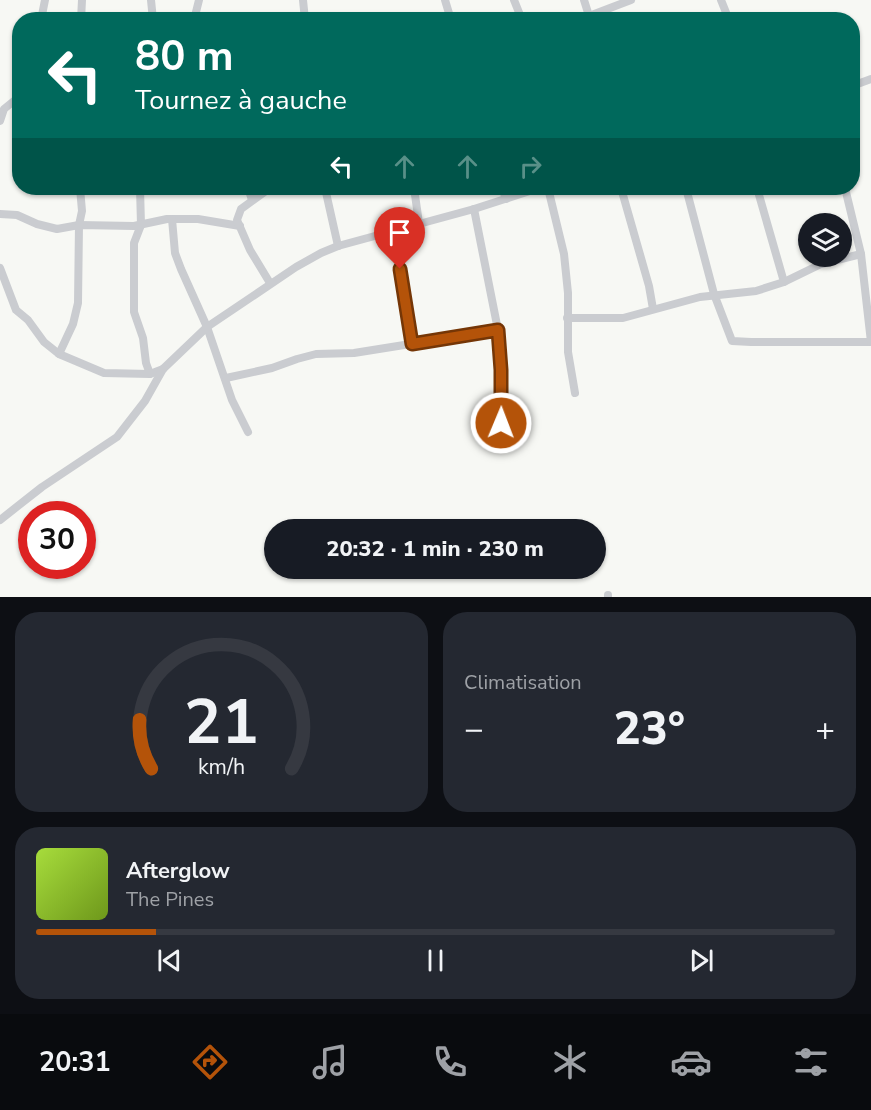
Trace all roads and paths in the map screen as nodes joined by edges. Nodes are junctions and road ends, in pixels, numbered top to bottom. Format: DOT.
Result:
graph roads {
  1 [pos="632,0"];
  2 [pos="604,12"];
  3 [pos="12,102"];
  4 [pos="0,121"];
  5 [pos="81,195"];
  6 [pos="140,195"];
  7 [pos="250,195"];
  8 [pos="260,195"];
  9 [pos="327,195"];
  10 [pos="415,195"];
  11 [pos="505,195"];
  12 [pos="518,195"];
  13 [pos="550,195"];
  14 [pos="623,195"];
  15 [pos="688,195"];
  16 [pos="759,195"];
  17 [pos="847,195"];
  18 [pos="506,199"];
  19 [pos="252,200"];
  20 [pos="474,209"];
  21 [pos="0,213"];
  22 [pos="171,219"];
  23 [pos="420,223"];
  24 [pos="79,225"];
  25 [pos="141,225"];
  26 [pos="240,226"];
  27 [pos="391,232"];
  28 [pos="338,246"];
  29 [pos="861,254"];
  30 [pos="0,268"];
  31 [pos="784,282"];
  32 [pos="270,284"];
  33 [pos="714,294"];
  34 [pos="653,309"];
  35 [pos="567,318"];
  36 [pos="207,327"];
  37 [pos="498,330"];
  38 [pos="871,342"];
  39 [pos="412,344"];
  40 [pos="59,354"];
  41 [pos="163,369"];
  42 [pos="150,374"];
  43 [pos="226,378"];
  44 [pos="575,393"];
  45 [pos="501,423"];
  46 [pos="248,432"];
  47 [pos="0,520"];
  1 -- 2 [label="street"];
  3 -- 4 [label="street"];
  5 -- 24 [label="street"];
  6 -- 25 [label="street"];
  7 -- 19 [label="street"];
  8 -- 19 [label="street"];
  9 -- 28 [label="street"];
  10 -- 23 [label="street"];
  11 -- 18 [label="street"];
  12 -- 18 [label="street"];
  13 -- 35 [label="street"];
  14 -- 34 [label="street"];
  15 -- 33 [label="street"];
  16 -- 31 [label="street"];
  17 -- 29 [label="street"];
  18 -- 20 [label="street"];
  19 -- 26 [label="street"];
  20 -- 23 [label="street"];
  20 -- 37 [label="street"];
  21 -- 24 [label="street"];
  22 -- 25 [label="street"];
  22 -- 26 [label="street"];
  22 -- 36 [label="street"];
  23 -- 27 [label="street"];
  24 -- 25 [label="street"];
  24 -- 40 [label="street"];
  25 -- 42 [label="street"];
  26 -- 32 [label="street"];
  27 -- 28 [label="street"];
  27 -- 39 [label="street"];
  28 -- 32 [label="street"];
  29 -- 31 [label="street"];
  29 -- 38 [label="street"];
  30 -- 40 [label="street"];
  31 -- 33 [label="street"];
  32 -- 36 [label="street"];
  33 -- 34 [label="street"];
  33 -- 38 [label="street"];
  34 -- 35 [label="street"];
  35 -- 44 [label="street"];
  36 -- 41 [label="street"];
  36 -- 43 [label="street"];
  37 -- 39 [label="street"];
  37 -- 45 [label="street"];
  39 -- 43 [label="street"];
  40 -- 42 [label="street"];
  41 -- 42 [label="street"];
  41 -- 47 [label="street"];
  43 -- 46 [label="street"];
}
